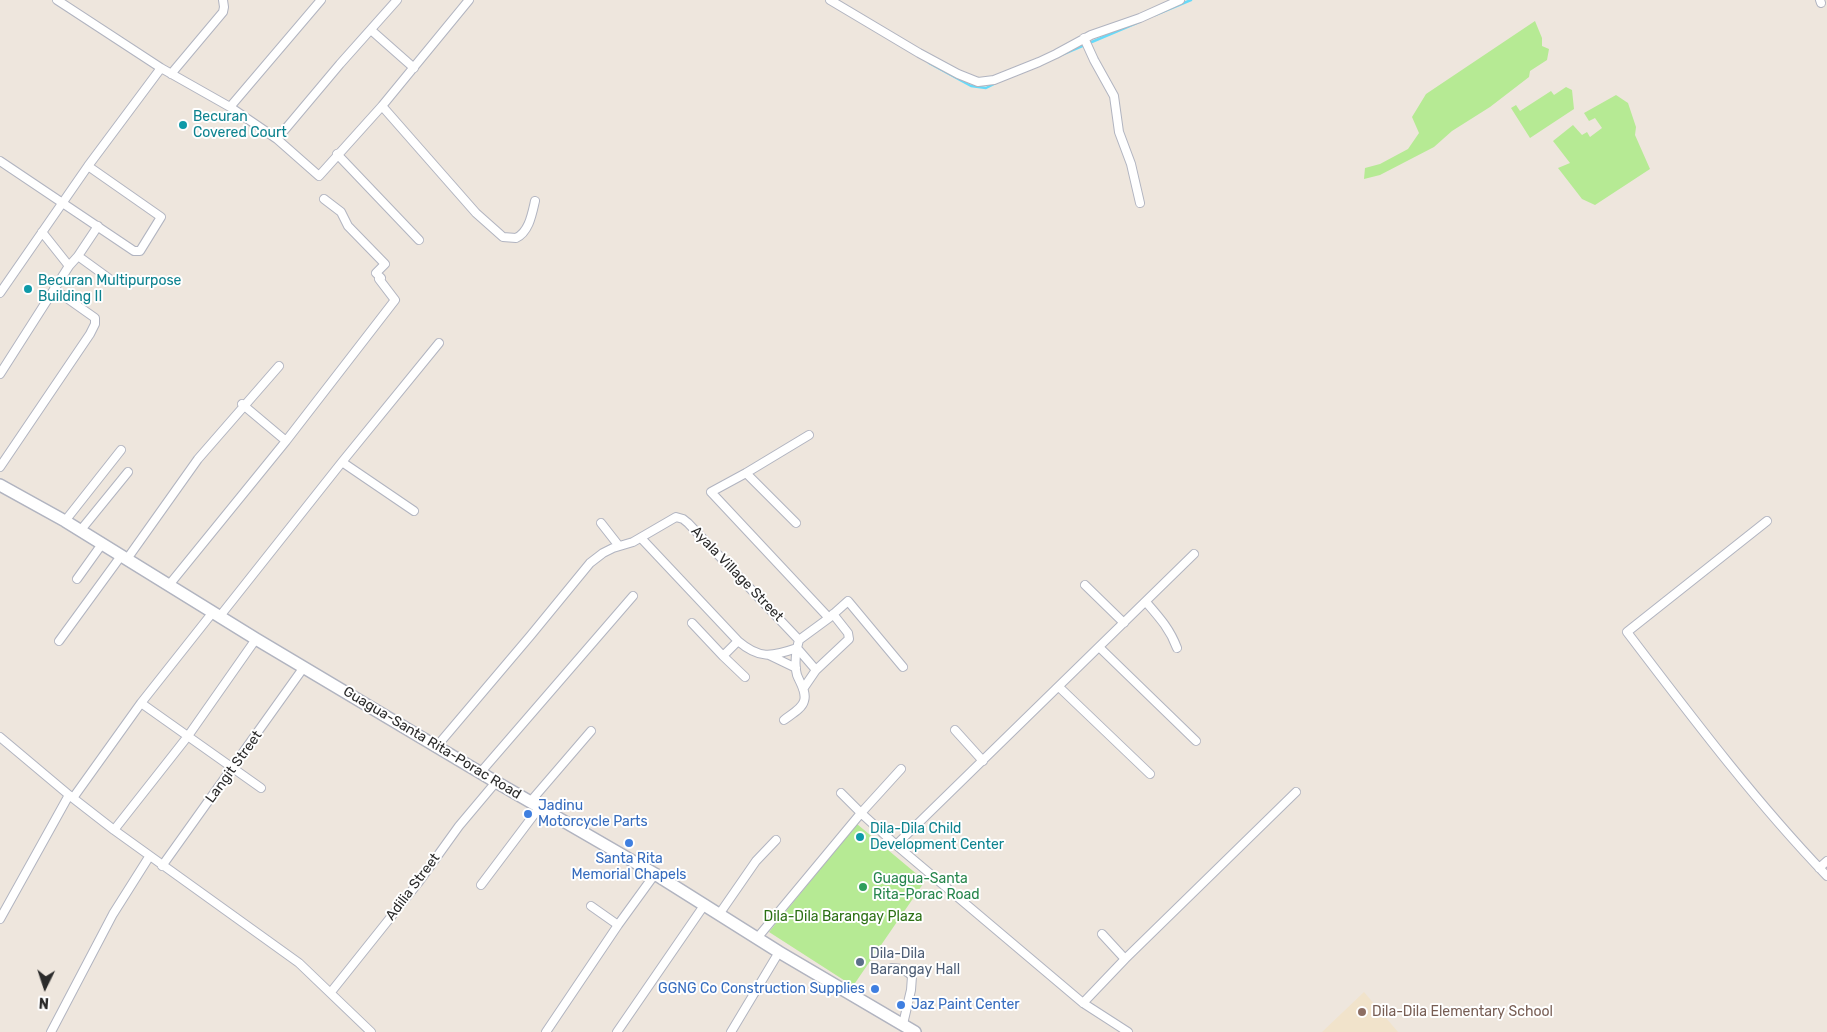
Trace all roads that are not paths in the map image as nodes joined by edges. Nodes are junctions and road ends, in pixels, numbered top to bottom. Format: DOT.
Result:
graph roads {
  1 [pos="57,0"];
  2 [pos="223,0"];
  3 [pos="321,0"];
  4 [pos="397,0"];
  5 [pos="469,0"];
  6 [pos="830,0"];
  7 [pos="1180,0"];
  8 [pos="371,30"];
  9 [pos="1086,42"];
  10 [pos="161,68"];
  11 [pos="414,68"];
  12 [pos="171,74"];
  13 [pos="382,106"];
  14 [pos="230,107"];
  15 [pos="277,139"];
  16 [pos="337,154"];
  17 [pos="0,161"];
  18 [pos="88,166"];
  19 [pos="324,198"];
  20 [pos="535,201"];
  21 [pos="63,202"];
  22 [pos="1140,202"];
  23 [pos="98,226"];
  24 [pos="42,232"];
  25 [pos="419,240"];
  26 [pos="78,256"];
  27 [pos="69,266"];
  28 [pos="111,280"];
  29 [pos="54,289"];
  30 [pos="0,293"];
  31 [pos="440,343"];
  32 [pos="279,366"];
  33 [pos="0,374"];
  34 [pos="243,405"];
  35 [pos="809,434"];
  36 [pos="286,441"];
  37 [pos="121,450"];
  38 [pos="342,462"];
  39 [pos="0,467"];
  40 [pos="128,472"];
  41 [pos="746,473"];
  42 [pos="0,485"];
  43 [pos="414,511"];
  44 [pos="1767,521"];
  45 [pos="65,522"];
  46 [pos="796,523"];
  47 [pos="601,524"];
  48 [pos="80,531"];
  49 [pos="640,538"];
  50 [pos="102,544"];
  51 [pos="619,546"];
  52 [pos="1194,554"];
  53 [pos="124,558"];
  54 [pos="77,578"];
  55 [pos="1085,584"];
  56 [pos="170,585"];
  57 [pos="633,596"];
  58 [pos="1146,602"];
  59 [pos="217,614"];
  60 [pos="831,616"];
  61 [pos="692,623"];
  62 [pos="1124,624"];
  63 [pos="256,639"];
  64 [pos="59,641"];
  65 [pos="738,641"];
  66 [pos="798,644"];
  67 [pos="1099,647"];
  68 [pos="1177,648"];
  69 [pos="768,654"];
  70 [pos="723,656"];
  71 [pos="304,667"];
  72 [pos="903,667"];
  73 [pos="796,668"];
  74 [pos="816,670"];
  75 [pos="745,677"];
  76 [pos="1059,687"];
  77 [pos="803,689"];
  78 [pos="141,703"];
  79 [pos="784,720"];
  80 [pos="956,730"];
  81 [pos="591,732"];
  82 [pos="188,736"];
  83 [pos="0,737"];
  84 [pos="1196,741"];
  85 [pos="437,746"];
  86 [pos="983,761"];
  87 [pos="232,768"];
  88 [pos="901,769"];
  89 [pos="480,773"];
  90 [pos="1150,774"];
  91 [pos="496,782"];
  92 [pos="261,788"];
  93 [pos="1296,792"];
  94 [pos="841,793"];
  95 [pos="71,797"];
  96 [pos="535,805"];
  97 [pos="861,813"];
  98 [pos="114,830"];
  99 [pos="776,840"];
  100 [pos="896,845"];
  101 [pos="149,857"];
  102 [pos="1827,861"];
  103 [pos="162,866"];
  104 [pos="1819,868"];
  105 [pos="656,874"];
  106 [pos="1827,876"];
  107 [pos="481,885"];
  108 [pos="705,904"];
  109 [pos="591,906"];
  110 [pos="720,913"];
  111 [pos="0,919"];
  112 [pos="618,925"];
  113 [pos="1102,934"];
  114 [pos="758,938"];
  115 [pos="779,952"];
  116 [pos="1125,959"];
  117 [pos="892,968"];
  118 [pos="331,992"];
  119 [pos="1083,1003"];
  120 [pos="902,1024"];
  121 [pos="51,1032"];
  122 [pos="371,1032"];
  123 [pos="546,1032"];
  124 [pos="617,1032"];
  125 [pos="731,1032"];
  126 [pos="915,1032"];
  127 [pos="1128,1032"];
  1 -- 10 [label="street"];
  2 -- 12 [label="street"];
  3 -- 14 [label="street"];
  4 -- 8 [label="street"];
  5 -- 11 [label="street"];
  6 -- 9 [label="street"];
  7 -- 9 [label="street"];
  8 -- 11 [label="street"];
  8 -- 15 [label="street"];
  9 -- 22 [label="street"];
  10 -- 12 [label="street"];
  10 -- 18 [label="street"];
  11 -- 13 [label="street"];
  12 -- 14 [label="street"];
  13 -- 16 [label="street"];
  13 -- 20 [label="street"];
  14 -- 15 [label="street"];
  15 -- 16 [label="street"];
  16 -- 25 [label="street"];
  17 -- 21 [label="street"];
  18 -- 21 [label="street"];
  18 -- 23 [label="street"];
  19 -- 36 [label="street"];
  21 -- 23 [label="street"];
  21 -- 24 [label="street"];
  23 -- 26 [label="street"];
  24 -- 27 [label="street"];
  24 -- 30 [label="street"];
  26 -- 27 [label="street"];
  26 -- 28 [label="street"];
  27 -- 29 [label="street"];
  29 -- 33 [label="street"];
  29 -- 39 [label="street"];
  31 -- 38 [label="street"];
  32 -- 34 [label="street"];
  34 -- 36 [label="street"];
  34 -- 53 [label="street"];
  35 -- 41 [label="street"];
  36 -- 56 [label="street"];
  37 -- 45 [label="street"];
  38 -- 43 [label="street"];
  38 -- 59 [label="street"];
  40 -- 48 [label="street"];
  41 -- 46 [label="street"];
  41 -- 60 [label="street"];
  42 -- 45 [label="main road, Guagua-Santa Rita-Porac Road"];
  44 -- 104 [label="street"];
  45 -- 48 [label="main road, Guagua-Santa Rita-Porac Road"];
  47 -- 51 [label="street"];
  48 -- 50 [label="main road, Guagua-Santa Rita-Porac Road"];
  49 -- 51 [label="street, Ayala Village Street"];
  49 -- 65 [label="street"];
  49 -- 66 [label="street, Ayala Village Street"];
  50 -- 53 [label="main road, Guagua-Santa Rita-Porac Road"];
  50 -- 54 [label="street"];
  51 -- 85 [label="street, Ayala Village Street"];
  52 -- 58 [label="street"];
  53 -- 56 [label="main road, Guagua-Santa Rita-Porac Road"];
  53 -- 64 [label="street"];
  55 -- 62 [label="street"];
  56 -- 59 [label="main road, Guagua-Santa Rita-Porac Road"];
  57 -- 89 [label="street"];
  58 -- 62 [label="street"];
  58 -- 68 [label="street"];
  59 -- 63 [label="main road, Guagua-Santa Rita-Porac Road"];
  59 -- 78 [label="street"];
  60 -- 66 [label="street"];
  60 -- 72 [label="street"];
  60 -- 74 [label="street"];
  61 -- 70 [label="street"];
  62 -- 67 [label="street"];
  63 -- 71 [label="main road, Guagua-Santa Rita-Porac Road"];
  63 -- 82 [label="street"];
  65 -- 69 [label="street"];
  65 -- 70 [label="street"];
  66 -- 69 [label="street"];
  66 -- 73 [label="street"];
  66 -- 74 [label="street, Ayala Village Street"];
  67 -- 76 [label="street"];
  67 -- 84 [label="street"];
  69 -- 73 [label="street"];
  70 -- 75 [label="street"];
  71 -- 85 [label="main road, Guagua-Santa Rita-Porac Road"];
  71 -- 87 [label="street, Langit Street"];
  73 -- 77 [label="street"];
  74 -- 77 [label="street"];
  76 -- 86 [label="street"];
  76 -- 90 [label="street"];
  77 -- 79 [label="street"];
  78 -- 82 [label="street"];
  78 -- 95 [label="street"];
  80 -- 86 [label="street"];
  81 -- 96 [label="street"];
  82 -- 87 [label="street"];
  82 -- 98 [label="street"];
  83 -- 95 [label="street"];
  85 -- 89 [label="main road, Guagua-Santa Rita-Porac Road"];
  86 -- 100 [label="street"];
  87 -- 92 [label="street"];
  87 -- 103 [label="street, Langit Street"];
  88 -- 97 [label="street"];
  89 -- 91 [label="main road, Guagua-Santa Rita-Porac Road"];
  91 -- 96 [label="main road, Guagua-Santa Rita-Porac Road"];
  91 -- 118 [label="street, Adilia Street"];
  93 -- 116 [label="street"];
  94 -- 97 [label="street"];
  95 -- 98 [label="street"];
  95 -- 111 [label="street"];
  96 -- 105 [label="main road, Guagua-Santa Rita-Porac Road"];
  96 -- 107 [label="street"];
  97 -- 100 [label="street"];
  97 -- 114 [label="street"];
  98 -- 101 [label="street"];
  99 -- 110 [label="street"];
  100 -- 119 [label="street"];
  101 -- 103 [label="street"];
  101 -- 121 [label="street"];
  102 -- 104 [label="street"];
  103 -- 118 [label="street"];
  104 -- 106 [label="street"];
  105 -- 108 [label="main road, Guagua-Santa Rita-Porac Road"];
  105 -- 112 [label="street"];
  108 -- 110 [label="main road, Guagua-Santa Rita-Porac Road"];
  108 -- 124 [label="street"];
  109 -- 112 [label="street"];
  110 -- 114 [label="main road, Guagua-Santa Rita-Porac Road"];
  112 -- 123 [label="street"];
  113 -- 116 [label="street"];
  114 -- 115 [label="main road, Guagua-Santa Rita-Porac Road"];
  115 -- 120 [label="main road, Guagua-Santa Rita-Porac Road"];
  115 -- 125 [label="street"];
  116 -- 119 [label="street"];
  117 -- 120 [label="street"];
  118 -- 122 [label="street"];
  119 -- 127 [label="street"];
  120 -- 126 [label="main road, Guagua-Santa Rita-Porac Road"];
}
